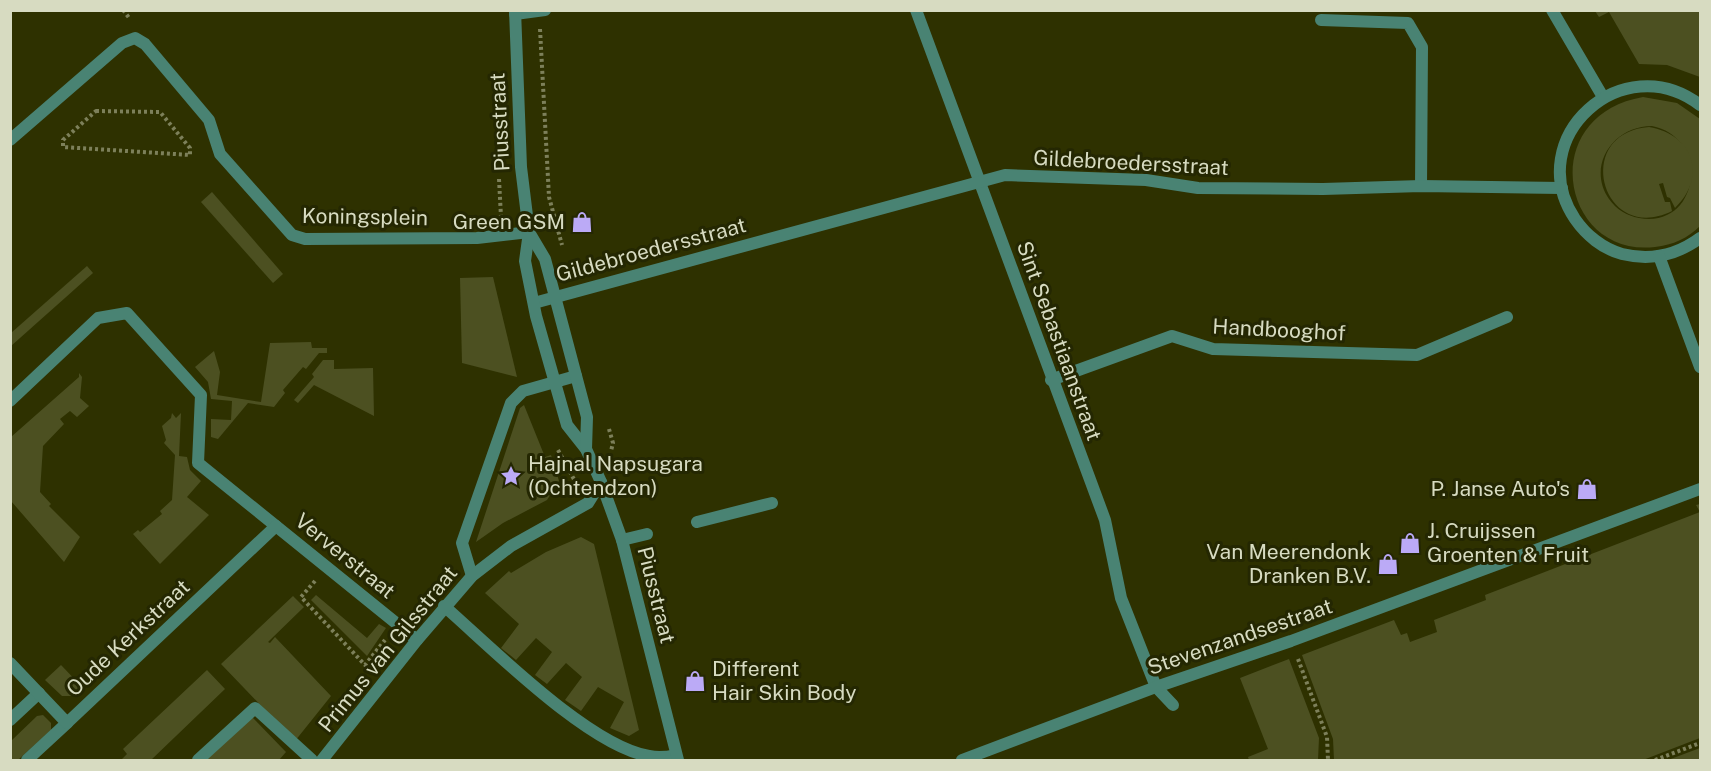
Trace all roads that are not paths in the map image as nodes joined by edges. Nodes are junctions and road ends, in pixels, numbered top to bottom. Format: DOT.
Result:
graph roads {
  1 [pos="545,10"];
  2 [pos="916,10"];
  3 [pos="1384,10"];
  4 [pos="1552,10"];
  5 [pos="539,11"];
  6 [pos="515,12"];
  7 [pos="1321,20"];
  8 [pos="1391,23"];
  9 [pos="1603,98"];
  10 [pos="1701,105"];
  11 [pos="10,140"];
  12 [pos="980,182"];
  13 [pos="1421,186"];
  14 [pos="1562,188"];
  15 [pos="529,232"];
  16 [pos="1701,238"];
  17 [pos="1659,256"];
  18 [pos="555,296"];
  19 [pos="534,303"];
  20 [pos="1507,317"];
  21 [pos="1701,367"];
  22 [pos="576,376"];
  23 [pos="1051,380"];
  24 [pos="553,382"];
  25 [pos="10,401"];
  26 [pos="586,448"];
  27 [pos="602,482"];
  28 [pos="1701,489"];
  29 [pos="772,503"];
  30 [pos="697,522"];
  31 [pos="276,526"];
  32 [pos="647,534"];
  33 [pos="622,540"];
  34 [pos="472,576"];
  35 [pos="444,606"];
  36 [pos="417,640"];
  37 [pos="10,663"];
  38 [pos="1156,687"];
  39 [pos="39,693"];
  40 [pos="1173,705"];
  41 [pos="10,720"];
  42 [pos="67,723"];
  43 [pos="645,758"];
  44 [pos="677,758"];
  45 [pos="27,760"];
  46 [pos="198,760"];
  47 [pos="312,760"];
  48 [pos="322,760"];
  49 [pos="962,760"];
  1 -- 5 [label="street"];
  2 -- 12 [label="street, Sint Sebastiaanstraat"];
  3 -- 8 [label="street"];
  4 -- 9 [label="street"];
  5 -- 6 [label="street"];
  6 -- 15 [label="street, Piusstraat"];
  7 -- 8 [label="street"];
  8 -- 13 [label="street"];
  9 -- 10 [label="street"];
  9 -- 14 [label="street"];
  11 -- 15 [label="street, Koningsplein"];
  12 -- 13 [label="street, Gildebroedersstraat"];
  12 -- 18 [label="street, Gildebroedersstraat"];
  12 -- 23 [label="street, Sint Sebastiaanstraat"];
  13 -- 14 [label="street, Gildebroedersstraat"];
  14 -- 17 [label="street"];
  15 -- 18 [label="street, Piusstraat"];
  15 -- 19 [label="street, Piusstraat"];
  16 -- 17 [label="street"];
  17 -- 21 [label="street"];
  18 -- 19 [label="street, Gildebroedersstraat"];
  18 -- 22 [label="street, Piusstraat"];
  19 -- 24 [label="street, Piusstraat"];
  20 -- 23 [label="street, Handbooghof"];
  22 -- 24 [label="street"];
  22 -- 26 [label="street, Piusstraat"];
  23 -- 38 [label="street, Sint Sebastiaanstraat"];
  24 -- 26 [label="street, Piusstraat"];
  24 -- 34 [label="street"];
  25 -- 31 [label="street, Ververstraat"];
  26 -- 27 [label="street, Piusstraat"];
  27 -- 33 [label="street, Piusstraat"];
  27 -- 34 [label="street, Primus van Gilsstraat"];
  28 -- 38 [label="street, Stevenzandsestraat"];
  29 -- 30 [label="street"];
  31 -- 36 [label="street, Ververstraat"];
  31 -- 42 [label="street, Oude Kerkstraat"];
  32 -- 33 [label="street"];
  33 -- 44 [label="street, Piusstraat"];
  34 -- 35 [label="street, Primus van Gilsstraat"];
  35 -- 36 [label="street, Primus van Gilsstraat"];
  35 -- 43 [label="street, Piusstraat"];
  36 -- 48 [label="street, Primus van Gilsstraat"];
  37 -- 39 [label="street, Oude Kerkstraat"];
  38 -- 40 [label="street"];
  38 -- 49 [label="street, Stevenzandsestraat"];
  39 -- 41 [label="street"];
  39 -- 42 [label="street, Oude Kerkstraat"];
  42 -- 45 [label="street"];
  43 -- 44 [label="street, Piusstraat"];
  46 -- 47 [label="street"];
}
